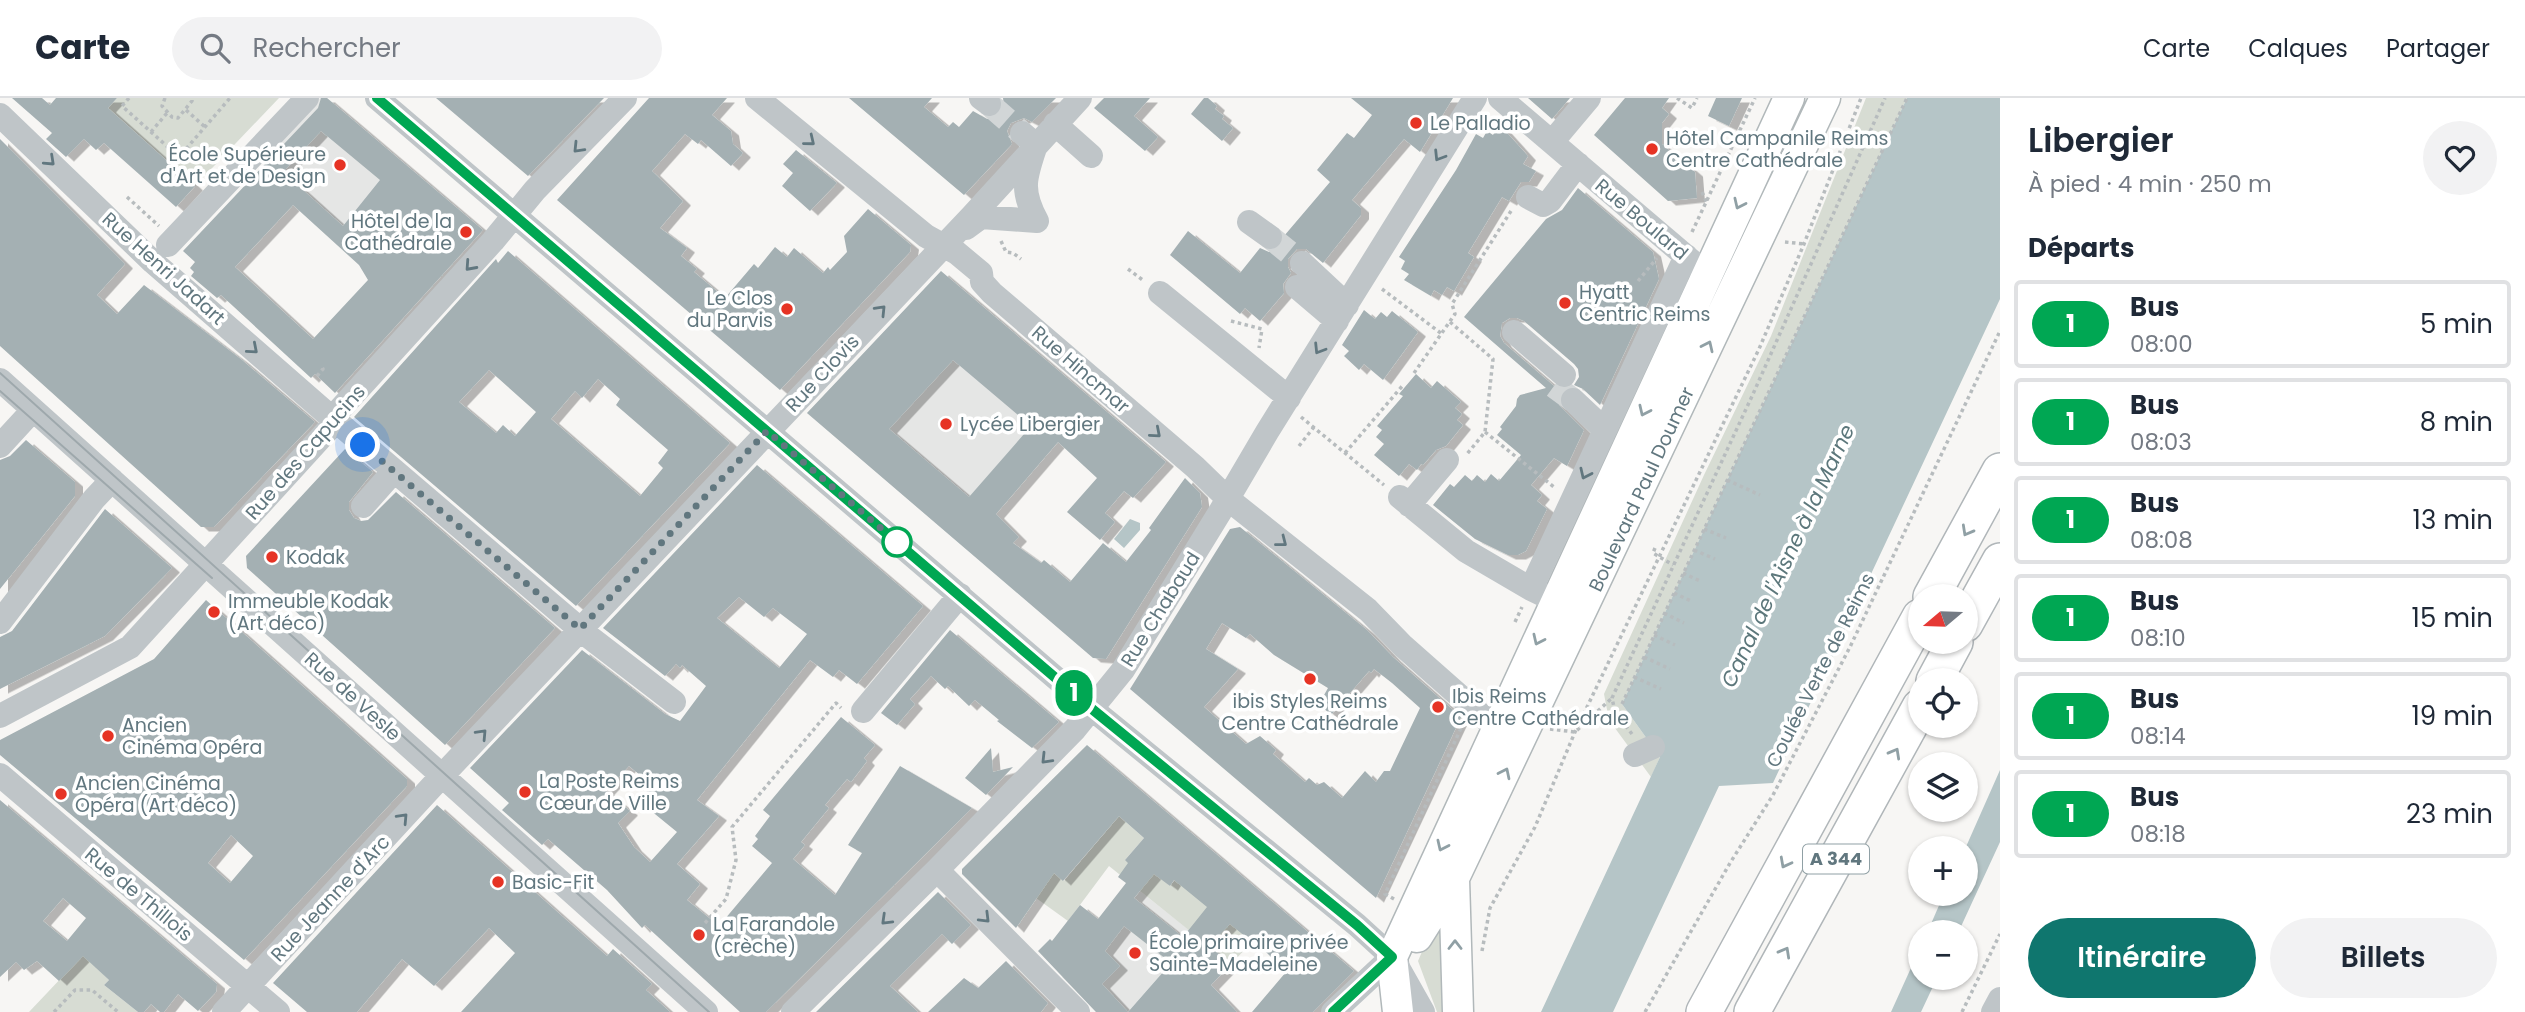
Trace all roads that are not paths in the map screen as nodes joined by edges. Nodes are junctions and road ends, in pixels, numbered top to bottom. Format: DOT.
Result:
graph roads {
  1 [pos="307,98"];
  2 [pos="377,98"];
  3 [pos="625,98"];
  4 [pos="757,98"];
  5 [pos="1475,98"];
  6 [pos="1500,98"];
  7 [pos="1589,98"];
  8 [pos="1789,98"];
  9 [pos="1825,98"];
  10 [pos="1067,111"];
  11 [pos="0,115"];
  12 [pos="1029,139"];
  13 [pos="1552,142"];
  14 [pos="1093,147"];
  15 [pos="1582,168"];
  16 [pos="1523,199"];
  17 [pos="1562,204"];
  18 [pos="516,216"];
  19 [pos="1249,222"];
  20 [pos="1270,237"];
  21 [pos="171,242"];
  22 [pos="943,245"];
  23 [pos="1694,256"];
  24 [pos="1299,275"];
  25 [pos="1160,293"];
  26 [pos="1342,313"];
  27 [pos="1514,332"];
  28 [pos="0,380"];
  29 [pos="1287,401"];
  30 [pos="33,410"];
  31 [pos="334,420"];
  32 [pos="1608,424"];
  33 [pos="767,431"];
  34 [pos="0,446"];
  35 [pos="1447,460"];
  36 [pos="394,471"];
  37 [pos="2000,471"];
  38 [pos="112,480"];
  39 [pos="1228,499"];
  40 [pos="363,506"];
  41 [pos="2000,561"];
  42 [pos="205,563"];
  43 [pos="1938,584"];
  44 [pos="960,595"];
  45 [pos="1543,595"];
  46 [pos="1978,601"];
  47 [pos="0,622"];
  48 [pos="580,629"];
  49 [pos="1908,639"];
  50 [pos="674,702"];
  51 [pos="1092,709"];
  52 [pos="855,711"];
  53 [pos="0,716"];
  54 [pos="1497,729"];
  55 [pos="1908,729"];
  56 [pos="0,775"];
  57 [pos="439,780"];
  58 [pos="937,870"];
  59 [pos="1454,878"];
  60 [pos="1392,957"];
  61 [pos="248,986"];
  62 [pos="2000,999"];
  63 [pos="1064,1007"];
  64 [pos="224,1012"];
  65 [pos="278,1012"];
  66 [pos="706,1012"];
  67 [pos="793,1012"];
  68 [pos="1333,1012"];
  69 [pos="1398,1012"];
  70 [pos="1423,1012"];
  71 [pos="1458,1012"];
  72 [pos="1704,1012"];
  73 [pos="1752,1012"];
  74 [pos="1993,1012"];
  1 -- 21 [label="street"];
  2 -- 18 [label="street"];
  3 -- 18 [label="street, Rue des Capucins, one-way"];
  4 -- 22 [label="street, Rue Hincmar, one-way"];
  5 -- 26 [label="street, Rue Chabaud, one-way"];
  6 -- 13 [label="street, Rue Boulard"];
  7 -- 13 [label="street"];
  8 -- 23 [label="main road, Boulevard Paul Doumer, one-way"];
  59 -- 9 [label="main road, Boulevard Paul Doumer, one-way"];
  10 -- 12 [label="street, Rue Clovis"];
  10 -- 14 [label="street"];
  11 -- 31 [label="street, Rue Henri Jadart, one-way"];
  12 -- 22 [label="street, Rue Clovis"];
  12 -- 22 [label="street"];
  13 -- 15 [label="street, Rue Boulard"];
  15 -- 16 [label="street, Rue Boulard"];
  15 -- 17 [label="street"];
  15 -- 23 [label="street, Rue Boulard"];
  18 -- 31 [label="street, Rue des Capucins, one-way"];
  18 -- 33 [label="street"];
  19 -- 20 [label="street"];
  33 -- 22 [label="street, Rue Clovis, one-way"];
  22 -- 39 [label="street, Rue Hincmar, one-way"];
  23 -- 32 [label="street, Boulevard Paul Doumer"];
  23 -- 45 [label="main road, Boulevard Paul Doumer, one-way"];
  24 -- 26 [label="street"];
  25 -- 29 [label="street"];
  26 -- 29 [label="street, Rue Chabaud, one-way"];
  27 -- 32 [label="street"];
  28 -- 30 [label="street, Rue de Vesle"];
  29 -- 39 [label="street, Rue Chabaud"];
  30 -- 34 [label="street"];
  30 -- 38 [label="street, Rue de Vesle"];
  31 -- 36 [label="street, Rue Henri Jadart"];
  31 -- 42 [label="street, Rue des Capucins"];
  32 -- 45 [label="street, Boulevard Paul Doumer, one-way"];
  33 -- 44 [label="street"];
  33 -- 48 [label="street, Rue Clovis"];
  35 -- 45 [label="street"];
  36 -- 40 [label="street"];
  36 -- 48 [label="street, Rue Henri Jadart"];
  37 -- 43 [label="highway, one-way"];
  38 -- 42 [label="street, Rue de Vesle"];
  38 -- 47 [label="street"];
  39 -- 51 [label="street, Rue Chabaud"];
  39 -- 54 [label="street, Rue Hincmar, one-way"];
  41 -- 46 [label="highway"];
  42 -- 53 [label="street, Rue des Capucins"];
  42 -- 57 [label="street, Rue de Vesle"];
  44 -- 51 [label="street"];
  44 -- 52 [label="street"];
  45 -- 54 [label="main road, Boulevard Paul Doumer, one-way"];
  48 -- 50 [label="street, Rue Henri Jadart"];
  57 -- 48 [label="street, Rue Clovis, one-way"];
  49 -- 72 [label="highway, A 344, one-way"];
  51 -- 58 [label="street, Rue Chabaud, one-way"];
  51 -- 60 [label="street"];
  54 -- 60 [label="main road, Boulevard Paul Doumer, one-way"];
  73 -- 55 [label="highway, A 344, one-way"];
  56 -- 61 [label="street, Rue de Thillois"];
  61 -- 57 [label="street, Rue Jeanne d'Arc, one-way"];
  57 -- 66 [label="street, Rue de Vesle"];
  58 -- 63 [label="street, one-way"];
  58 -- 67 [label="street, Rue Chabaud, one-way"];
  59 -- 60 [label="main road, Boulevard Paul Doumer"];
  71 -- 59 [label="main road, Boulevard Paul Doumer, one-way"];
  60 -- 68 [label="street"];
  60 -- 69 [label="main road"];
  60 -- 70 [label="street"];
  61 -- 64 [label="street, Rue Jeanne d'Arc"];
  61 -- 65 [label="street, Rue de Thillois"];
  62 -- 74 [label="street"];
}
